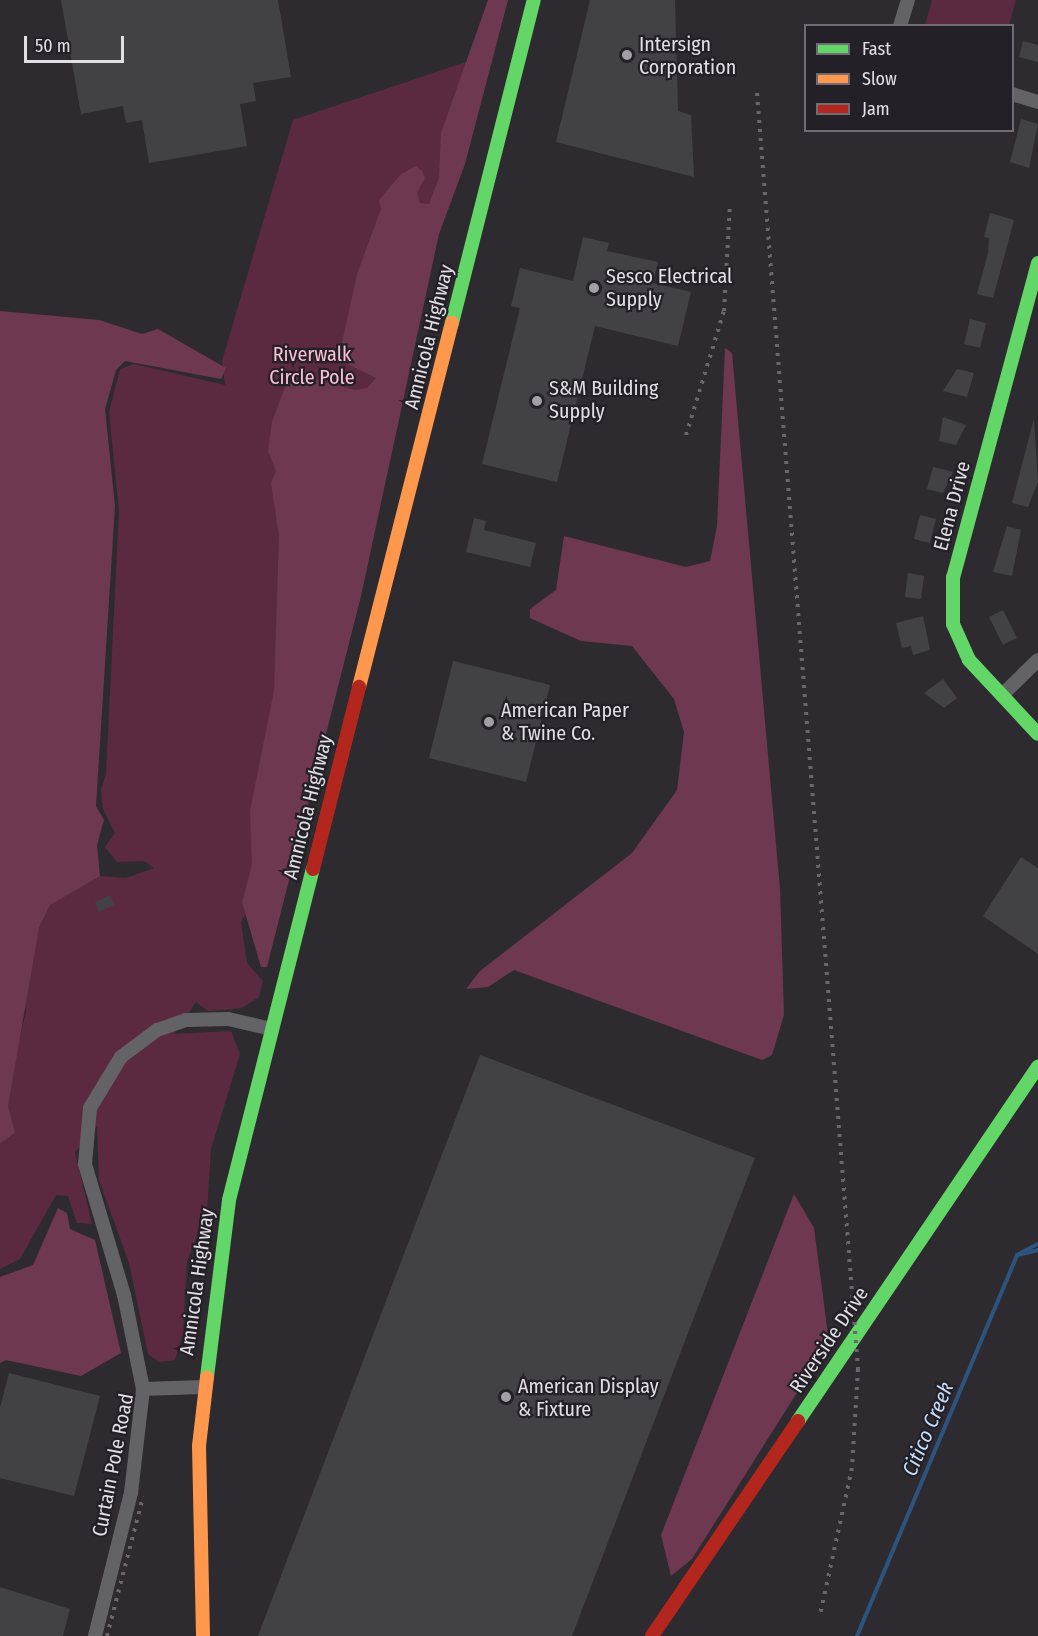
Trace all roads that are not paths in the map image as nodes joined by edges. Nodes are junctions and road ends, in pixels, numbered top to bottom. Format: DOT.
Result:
graph roads {
  1 [pos="534,0"];
  2 [pos="908,0"];
  3 [pos="901,24"];
  4 [pos="1014,95"];
  5 [pos="1038,102"];
  6 [pos="1038,263"];
  7 [pos="1038,660"];
  8 [pos="1002,695"];
  9 [pos="1038,734"];
  10 [pos="272,1029"];
  11 [pos="1038,1067"];
  12 [pos="202,1387"];
  13 [pos="143,1389"];
  14 [pos="95,1636"];
  15 [pos="202,1636"];
  16 [pos="652,1636"];
  1 -- 10 [label="main road, Amnicola Highway"];
  2 -- 3 [label="street"];
  4 -- 5 [label="street"];
  6 -- 8 [label="main road, Elena Drive"];
  7 -- 8 [label="street"];
  8 -- 9 [label="main road, Elena Drive"];
  10 -- 12 [label="main road, Amnicola Highway"];
  10 -- 13 [label="street"];
  11 -- 16 [label="main road, Riverside Drive"];
  12 -- 13 [label="street, Curtain Pole Road"];
  12 -- 15 [label="main road, Amnicola Highway"];
  13 -- 14 [label="street, Curtain Pole Road"];
}
